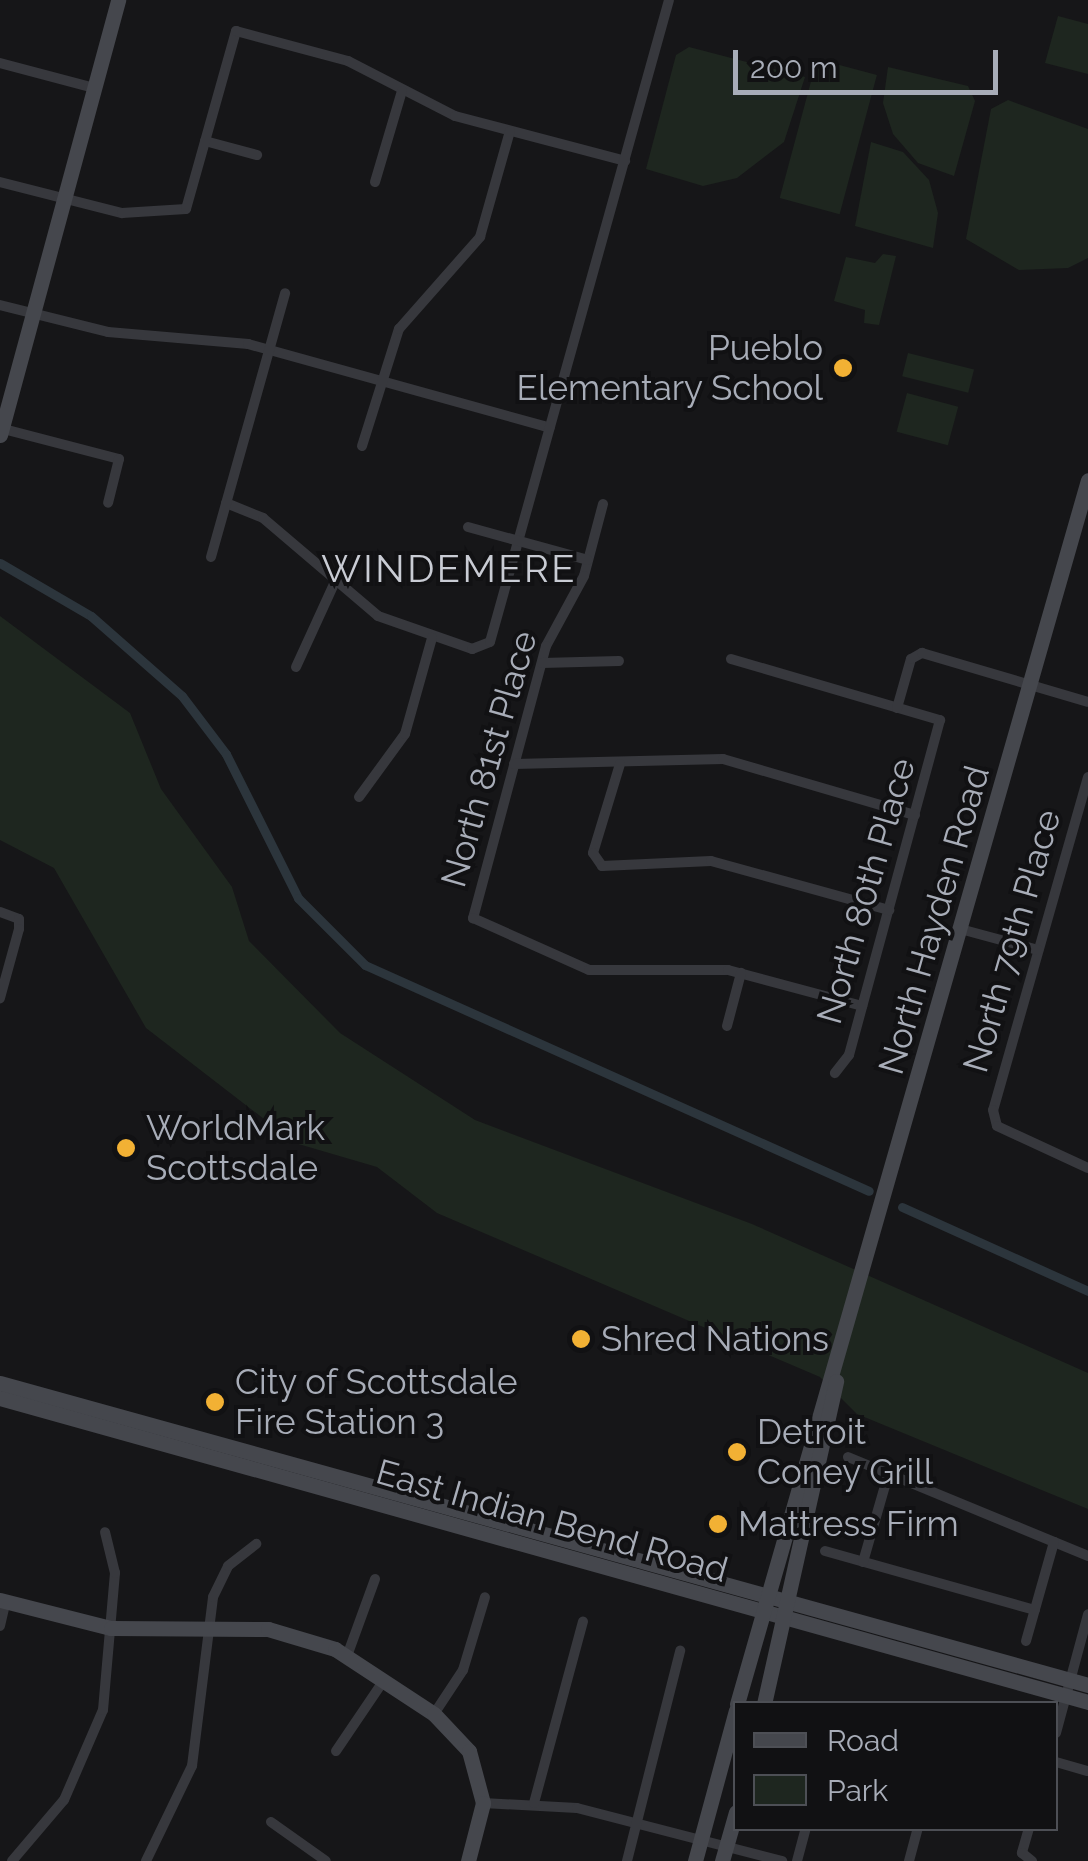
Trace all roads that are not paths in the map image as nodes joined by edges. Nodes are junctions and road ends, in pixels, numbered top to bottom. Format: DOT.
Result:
graph roads {
  1 [pos="118,0"];
  2 [pos="670,0"];
  3 [pos="0,63"];
  4 [pos="94,88"];
  5 [pos="402,90"];
  6 [pos="510,131"];
  7 [pos="205,142"];
  8 [pos="257,154"];
  9 [pos="624,161"];
  10 [pos="0,182"];
  11 [pos="376,182"];
  12 [pos="64,200"];
  13 [pos="285,293"];
  14 [pos="0,305"];
  15 [pos="33,314"];
  16 [pos="269,350"];
  17 [pos="381,381"];
  18 [pos="550,428"];
  19 [pos="1,430"];
  20 [pos="362,446"];
  21 [pos="1088,480"];
  22 [pos="108,503"];
  23 [pos="226,504"];
  24 [pos="603,504"];
  25 [pos="468,528"];
  26 [pos="517,541"];
  27 [pos="212,557"];
  28 [pos="588,560"];
  29 [pos="335,582"];
  30 [pos="432,638"];
  31 [pos="731,659"];
  32 [pos="619,660"];
  33 [pos="542,663"];
  34 [pos="296,667"];
  35 [pos="1032,685"];
  36 [pos="1088,702"];
  37 [pos="898,708"];
  38 [pos="514,764"];
  39 [pos="620,764"];
  40 [pos="1088,777"];
  41 [pos="360,797"];
  42 [pos="915,815"];
  43 [pos="888,910"];
  44 [pos="0,912"];
  45 [pos="964,930"];
  46 [pos="1038,950"];
  47 [pos="741,972"];
  48 [pos="0,998"];
  49 [pos="862,1006"];
  50 [pos="727,1026"];
  51 [pos="835,1073"];
  52 [pos="1088,1168"];
  53 [pos="836,1375"];
  54 [pos="0,1383"];
  55 [pos="0,1398"];
  56 [pos="848,1457"];
  57 [pos="889,1472"];
  58 [pos="105,1532"];
  59 [pos="1054,1542"];
  60 [pos="256,1544"];
  61 [pos="825,1551"];
  62 [pos="1088,1556"];
  63 [pos="863,1562"];
  64 [pos="375,1579"];
  65 [pos="485,1596"];
  66 [pos="3,1600"];
  67 [pos="763,1603"];
  68 [pos="788,1610"];
  69 [pos="1035,1610"];
  70 [pos="1088,1614"];
  71 [pos="583,1622"];
  72 [pos="0,1626"];
  73 [pos="112,1628"];
  74 [pos="211,1629"];
  75 [pos="1026,1642"];
  76 [pos="680,1651"];
  77 [pos="347,1656"];
  78 [pos="384,1680"];
  79 [pos="1088,1685"];
  80 [pos="1068,1688"];
  81 [pos="738,1701"];
  82 [pos="765,1701"];
  83 [pos="1088,1702"];
  84 [pos="434,1714"];
  85 [pos="733,1718"];
  86 [pos="1058,1726"];
  87 [pos="336,1751"];
  88 [pos="1058,1763"];
  89 [pos="1088,1772"];
  90 [pos="483,1802"];
  91 [pos="534,1803"];
  92 [pos="634,1821"];
  93 [pos="272,1822"];
  94 [pos="733,1822"];
  95 [pos="805,1831"];
  96 [pos="917,1831"];
  97 [pos="1029,1831"];
  98 [pos="701,1839"];
  99 [pos="724,1854"];
  100 [pos="1027,1857"];
  101 [pos="12,1861"];
  102 [pos="146,1861"];
  103 [pos="326,1861"];
  104 [pos="468,1861"];
  105 [pos="627,1861"];
  106 [pos="695,1861"];
  107 [pos="782,1861"];
  108 [pos="797,1861"];
  109 [pos="909,1861"];
  1 -- 4 [label="main road"];
  2 -- 9 [label="street"];
  3 -- 4 [label="street"];
  4 -- 12 [label="main road"];
  5 -- 6 [label="street"];
  5 -- 7 [label="street"];
  5 -- 11 [label="street"];
  6 -- 9 [label="street"];
  6 -- 17 [label="street"];
  7 -- 8 [label="street"];
  7 -- 12 [label="street"];
  9 -- 18 [label="street"];
  10 -- 12 [label="street"];
  12 -- 15 [label="main road"];
  13 -- 16 [label="street"];
  14 -- 15 [label="street"];
  15 -- 16 [label="street"];
  15 -- 19 [label="main road"];
  16 -- 17 [label="street"];
  16 -- 23 [label="street"];
  17 -- 18 [label="street"];
  17 -- 20 [label="street"];
  18 -- 26 [label="street"];
  19 -- 22 [label="street"];
  21 -- 35 [label="main road, North Hayden Road"];
  23 -- 27 [label="street"];
  23 -- 29 [label="street"];
  24 -- 28 [label="street, North 81st Place"];
  25 -- 26 [label="street"];
  26 -- 28 [label="street"];
  26 -- 30 [label="street"];
  28 -- 33 [label="street, North 81st Place"];
  29 -- 30 [label="street"];
  29 -- 34 [label="street"];
  30 -- 41 [label="street"];
  31 -- 37 [label="street"];
  32 -- 33 [label="street"];
  33 -- 38 [label="street, North 81st Place"];
  35 -- 36 [label="street"];
  35 -- 37 [label="street, North 80th Place"];
  35 -- 45 [label="main road, North Hayden Road"];
  37 -- 42 [label="street, North 80th Place"];
  38 -- 39 [label="street"];
  38 -- 47 [label="street, North 81st Place"];
  39 -- 42 [label="street"];
  39 -- 43 [label="street"];
  40 -- 46 [label="street, North 79th Place"];
  42 -- 43 [label="street, North 80th Place"];
  43 -- 49 [label="street, North 80th Place"];
  44 -- 48 [label="street"];
  45 -- 46 [label="street"];
  45 -- 53 [label="main road, North Hayden Road"];
  46 -- 52 [label="street, North 79th Place"];
  47 -- 49 [label="street"];
  47 -- 50 [label="street"];
  49 -- 51 [label="street, North 80th Place"];
  53 -- 67 [label="main road, North Hayden Road"];
  53 -- 68 [label="main road, North Hayden Road"];
  54 -- 67 [label="main road, East Indian Bend Road"];
  55 -- 67 [label="main road, East Indian Bend Road"];
  56 -- 57 [label="street"];
  57 -- 59 [label="street"];
  57 -- 63 [label="street"];
  58 -- 73 [label="street"];
  59 -- 62 [label="street"];
  59 -- 69 [label="street"];
  60 -- 74 [label="street"];
  61 -- 63 [label="street"];
  63 -- 69 [label="street"];
  64 -- 77 [label="street"];
  65 -- 84 [label="street"];
  66 -- 72 [label="street"];
  66 -- 73 [label="main road"];
  67 -- 68 [label="main road, East Indian Bend Road"];
  67 -- 81 [label="main road, North Hayden Road"];
  68 -- 80 [label="main road, East Indian Bend Road"];
  68 -- 82 [label="main road, North Hayden Road"];
  69 -- 75 [label="street"];
  70 -- 80 [label="street"];
  71 -- 91 [label="street"];
  73 -- 74 [label="main road"];
  73 -- 101 [label="street"];
  74 -- 77 [label="main road"];
  74 -- 102 [label="street"];
  76 -- 92 [label="street"];
  77 -- 78 [label="main road"];
  78 -- 84 [label="main road"];
  78 -- 87 [label="street"];
  79 -- 80 [label="main road, East Indian Bend Road"];
  80 -- 83 [label="main road, East Indian Bend Road"];
  80 -- 86 [label="street"];
  84 -- 90 [label="main road"];
  85 -- 98 [label="main road, North Hayden Road"];
  88 -- 89 [label="street"];
  90 -- 91 [label="street"];
  90 -- 104 [label="main road"];
  91 -- 92 [label="street"];
  92 -- 98 [label="street"];
  92 -- 105 [label="street"];
  93 -- 103 [label="street"];
  94 -- 99 [label="main road"];
  95 -- 108 [label="street"];
  96 -- 109 [label="street"];
  97 -- 100 [label="street"];
  98 -- 99 [label="street"];
  98 -- 106 [label="main road, North Hayden Road"];
  99 -- 107 [label="street"];
}
